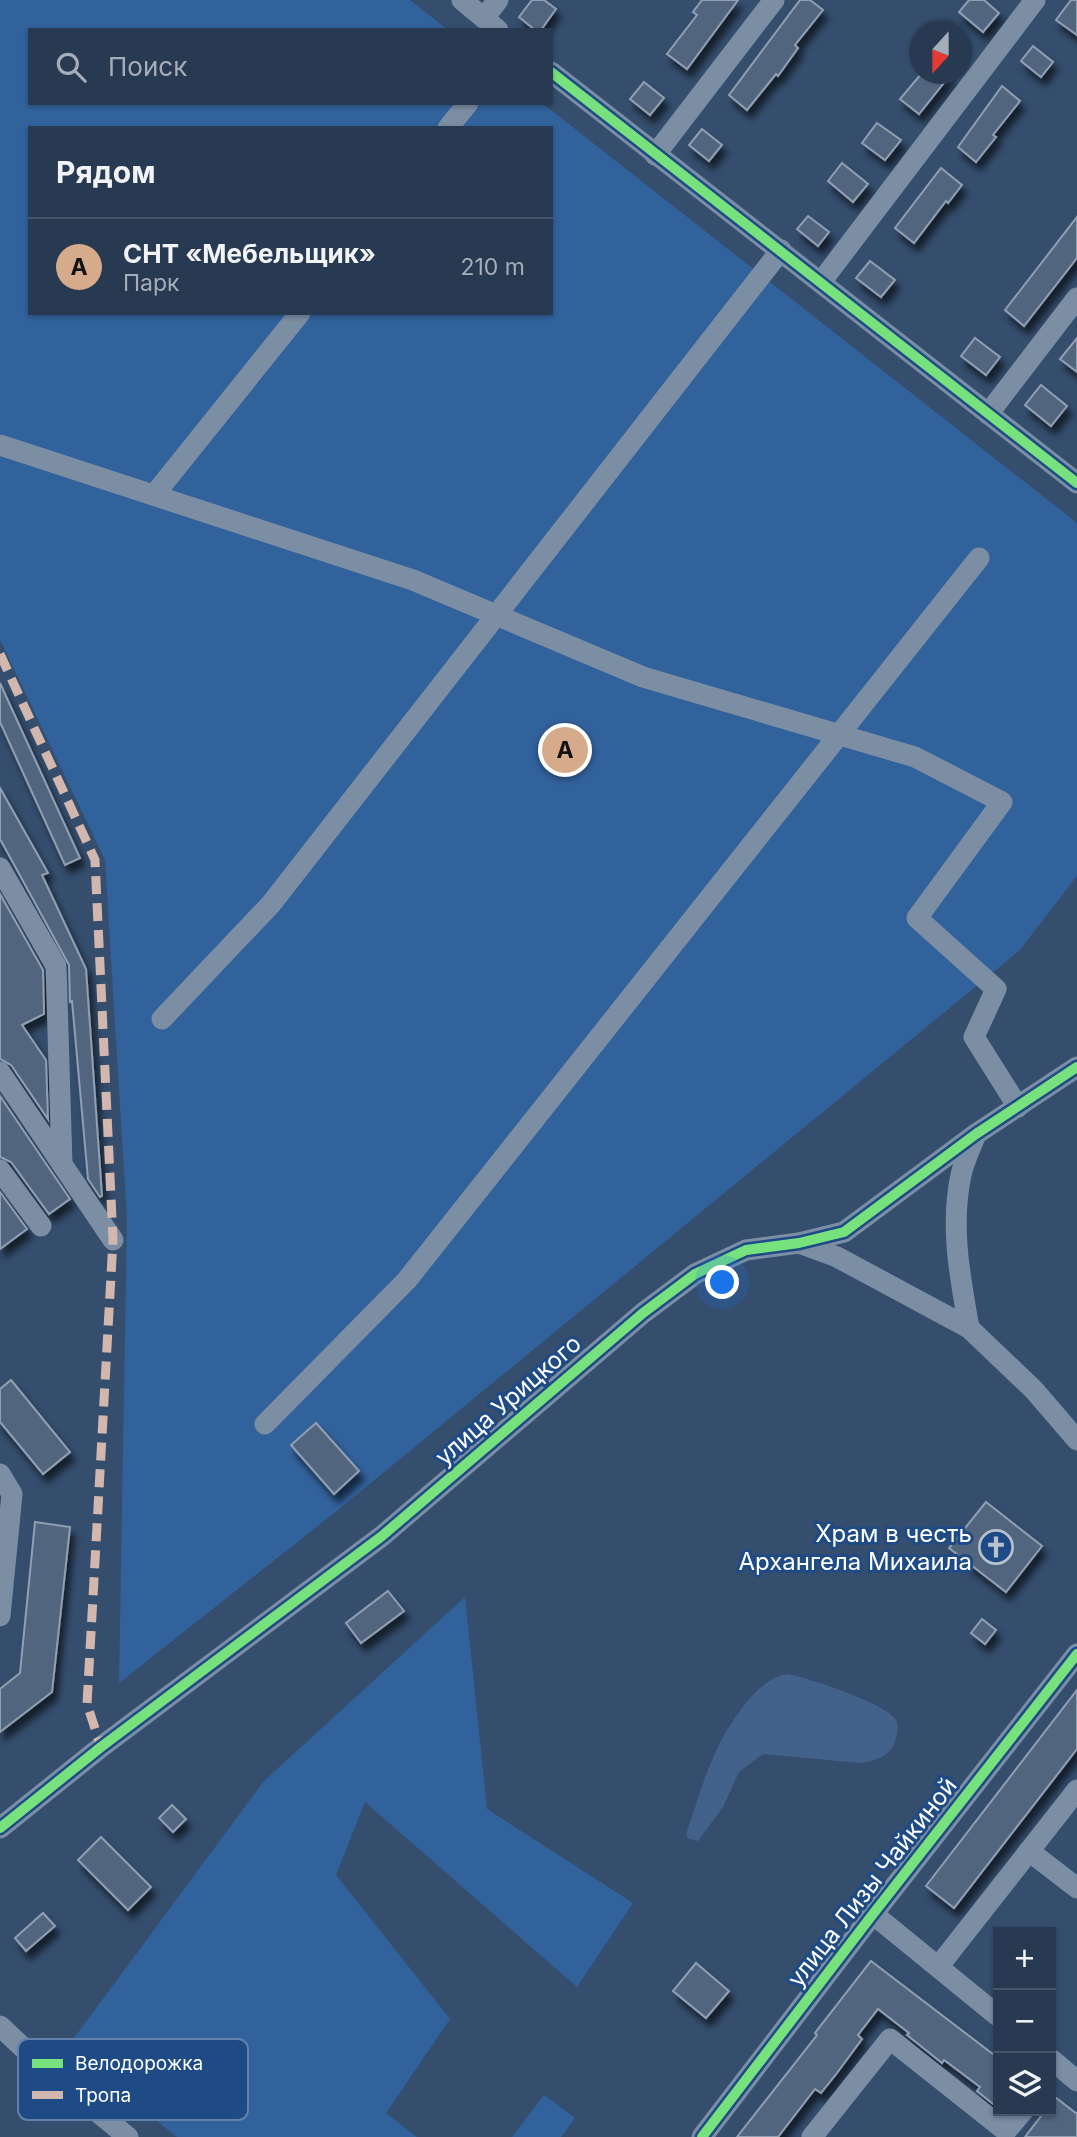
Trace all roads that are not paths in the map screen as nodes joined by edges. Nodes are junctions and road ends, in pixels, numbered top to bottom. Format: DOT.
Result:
graph roads {
  1 [pos="463,0"];
  2 [pos="498,0"];
  3 [pos="774,0"];
  4 [pos="1035,0"];
  5 [pos="491,24"];
  6 [pos="553,74"];
  7 [pos="466,105"];
  8 [pos="450,126"];
  9 [pos="655,155"];
  10 [pos="781,250"];
  11 [pos="821,282"];
  12 [pos="1077,298"];
  13 [pos="298,315"];
  14 [pos="988,414"];
  15 [pos="0,445"];
  16 [pos="1077,483"];
  17 [pos="154,495"];
  18 [pos="979,558"];
  19 [pos="495,614"];
  20 [pos="839,734"];
  21 [pos="0,868"];
  22 [pos="162,1019"];
  23 [pos="1077,1067"];
  24 [pos="0,1072"];
  25 [pos="1018,1107"];
  26 [pos="976,1134"];
  27 [pos="62,1164"];
  28 [pos="0,1170"];
  29 [pos="41,1226"];
  30 [pos="113,1240"];
  31 [pos="799,1243"];
  32 [pos="969,1328"];
  33 [pos="265,1424"];
  34 [pos="1077,1440"];
  35 [pos="0,1474"];
  36 [pos="0,1616"];
  37 [pos="1077,1654"];
  38 [pos="1077,1790"];
  39 [pos="0,1828"];
  40 [pos="1030,1850"];
  41 [pos="1077,1888"];
  42 [pos="873,1914"];
  43 [pos="938,1967"];
  44 [pos="993,2012"];
  45 [pos="0,2026"];
  46 [pos="18,2043"];
  47 [pos="1056,2069"];
  48 [pos="1077,2081"];
  49 [pos="1020,2116"];
  50 [pos="107,2120"];
  51 [pos="1010,2134"];
  52 [pos="128,2137"];
  53 [pos="702,2137"];
  54 [pos="812,2137"];
  1 -- 5 [label="street"];
  2 -- 5 [label="street"];
  3 -- 9 [label="street"];
  4 -- 11 [label="street"];
  6 -- 9 [label="street"];
  7 -- 8 [label="street"];
  9 -- 10 [label="street"];
  10 -- 11 [label="street"];
  10 -- 19 [label="street"];
  11 -- 14 [label="street"];
  12 -- 14 [label="street"];
  13 -- 17 [label="street"];
  14 -- 16 [label="street"];
  15 -- 17 [label="street"];
  17 -- 19 [label="street"];
  18 -- 20 [label="street"];
  19 -- 20 [label="street"];
  19 -- 22 [label="street"];
  20 -- 25 [label="street"];
  20 -- 33 [label="street"];
  21 -- 27 [label="street"];
  23 -- 25 [label="street, улица Урицкого"];
  24 -- 27 [label="street"];
  25 -- 26 [label="street, улица Урицкого"];
  26 -- 31 [label="street, улица Урицкого"];
  26 -- 32 [label="street"];
  27 -- 30 [label="street"];
  28 -- 29 [label="street"];
  31 -- 32 [label="street"];
  31 -- 39 [label="street, улица Урицкого"];
  32 -- 34 [label="street"];
  35 -- 36 [label="street"];
  37 -- 42 [label="street, улица Лизы Чайкиной"];
  38 -- 40 [label="street"];
  40 -- 41 [label="street"];
  40 -- 43 [label="street"];
  42 -- 43 [label="street"];
  42 -- 53 [label="street, улица Лизы Чайкиной"];
  43 -- 44 [label="street"];
  45 -- 46 [label="street"];
  47 -- 48 [label="street"];
  49 -- 51 [label="street"];
  50 -- 52 [label="street"];
  51 -- 54 [label="street"];
}
